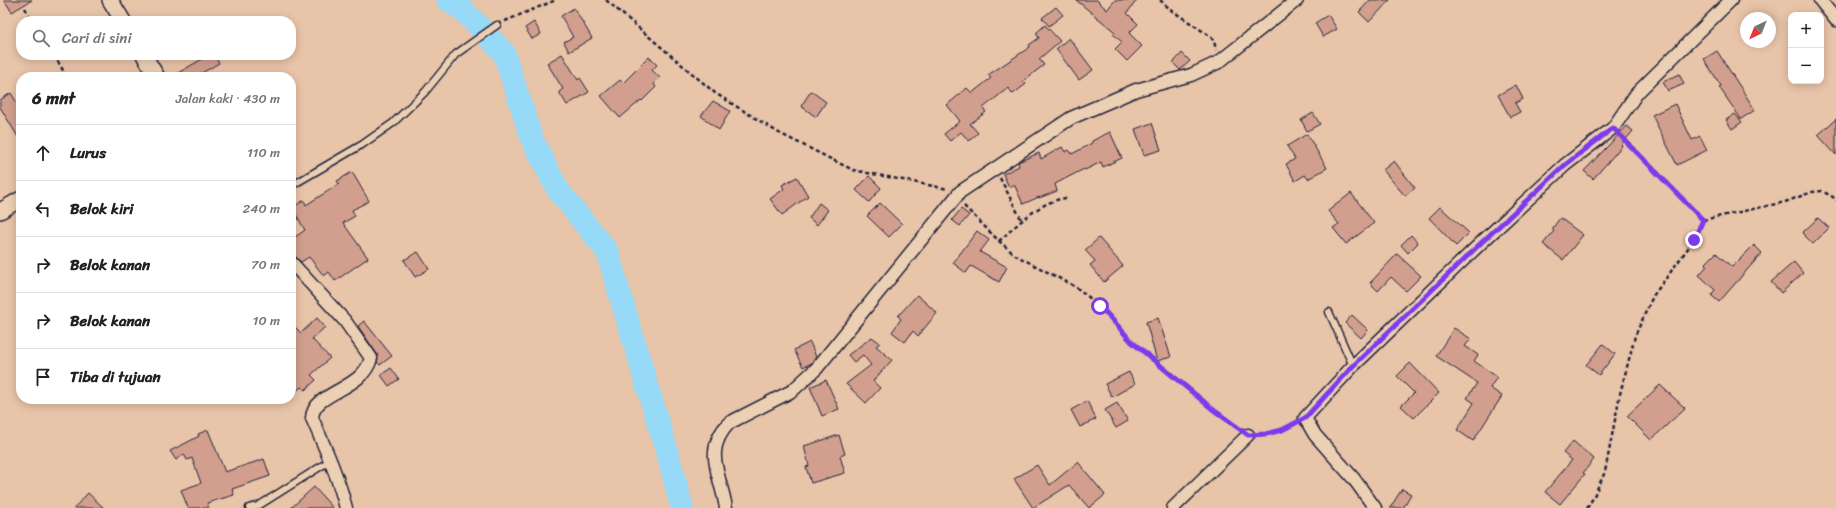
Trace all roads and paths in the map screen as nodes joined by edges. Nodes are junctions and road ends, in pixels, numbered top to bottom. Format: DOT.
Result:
graph roads {
  1 [pos="110,0"];
  2 [pos="556,0"];
  3 [pos="606,0"];
  4 [pos="1160,0"];
  5 [pos="1296,0"];
  6 [pos="1731,0"];
  7 [pos="1820,0"];
  8 [pos="24,8"];
  9 [pos="29,16"];
  10 [pos="120,16"];
  11 [pos="1836,20"];
  12 [pos="497,25"];
  13 [pos="57,60"];
  14 [pos="147,60"];
  15 [pos="1218,62"];
  16 [pos="64,72"];
  17 [pos="154,72"];
  18 [pos="1613,128"];
  19 [pos="996,170"];
  20 [pos="296,183"];
  21 [pos="958,195"];
  22 [pos="1068,198"];
  23 [pos="1836,201"];
  24 [pos="16,202"];
  25 [pos="0,211"];
  26 [pos="1703,220"];
  27 [pos="1022,221"];
  28 [pos="999,241"];
  29 [pos="296,268"];
  30 [pos="1329,312"];
  31 [pos="1353,366"];
  32 [pos="1305,418"];
  33 [pos="1248,435"];
  34 [pos="331,460"];
  35 [pos="249,508"];
  36 [pos="346,508"];
  37 [pos="726,508"];
  38 [pos="1173,508"];
  39 [pos="1375,508"];
  40 [pos="1587,508"];
  1 -- 10 [label="street"];
  2 -- 12 [label="path"];
  3 -- 21 [label="path"];
  4 -- 15 [label="path"];
  5 -- 15 [label="street"];
  6 -- 18 [label="street"];
  7 -- 11 [label="street"];
  8 -- 9 [label="path"];
  12 -- 20 [label="lane"];
  13 -- 16 [label="path"];
  14 -- 17 [label="street"];
  15 -- 19 [label="street"];
  18 -- 26 [label="path"];
  18 -- 31 [label="street"];
  19 -- 21 [label="street"];
  19 -- 27 [label="path"];
  21 -- 28 [label="path"];
  21 -- 37 [label="street"];
  22 -- 27 [label="path"];
  23 -- 26 [label="path"];
  24 -- 25 [label="street"];
  26 -- 40 [label="path"];
  27 -- 28 [label="path"];
  28 -- 33 [label="path"];
  29 -- 34 [label="street"];
  30 -- 31 [label="lane"];
  31 -- 32 [label="street"];
  32 -- 33 [label="path"];
  32 -- 39 [label="street"];
  33 -- 38 [label="street"];
  34 -- 35 [label="lane"];
  34 -- 36 [label="street"];
}
